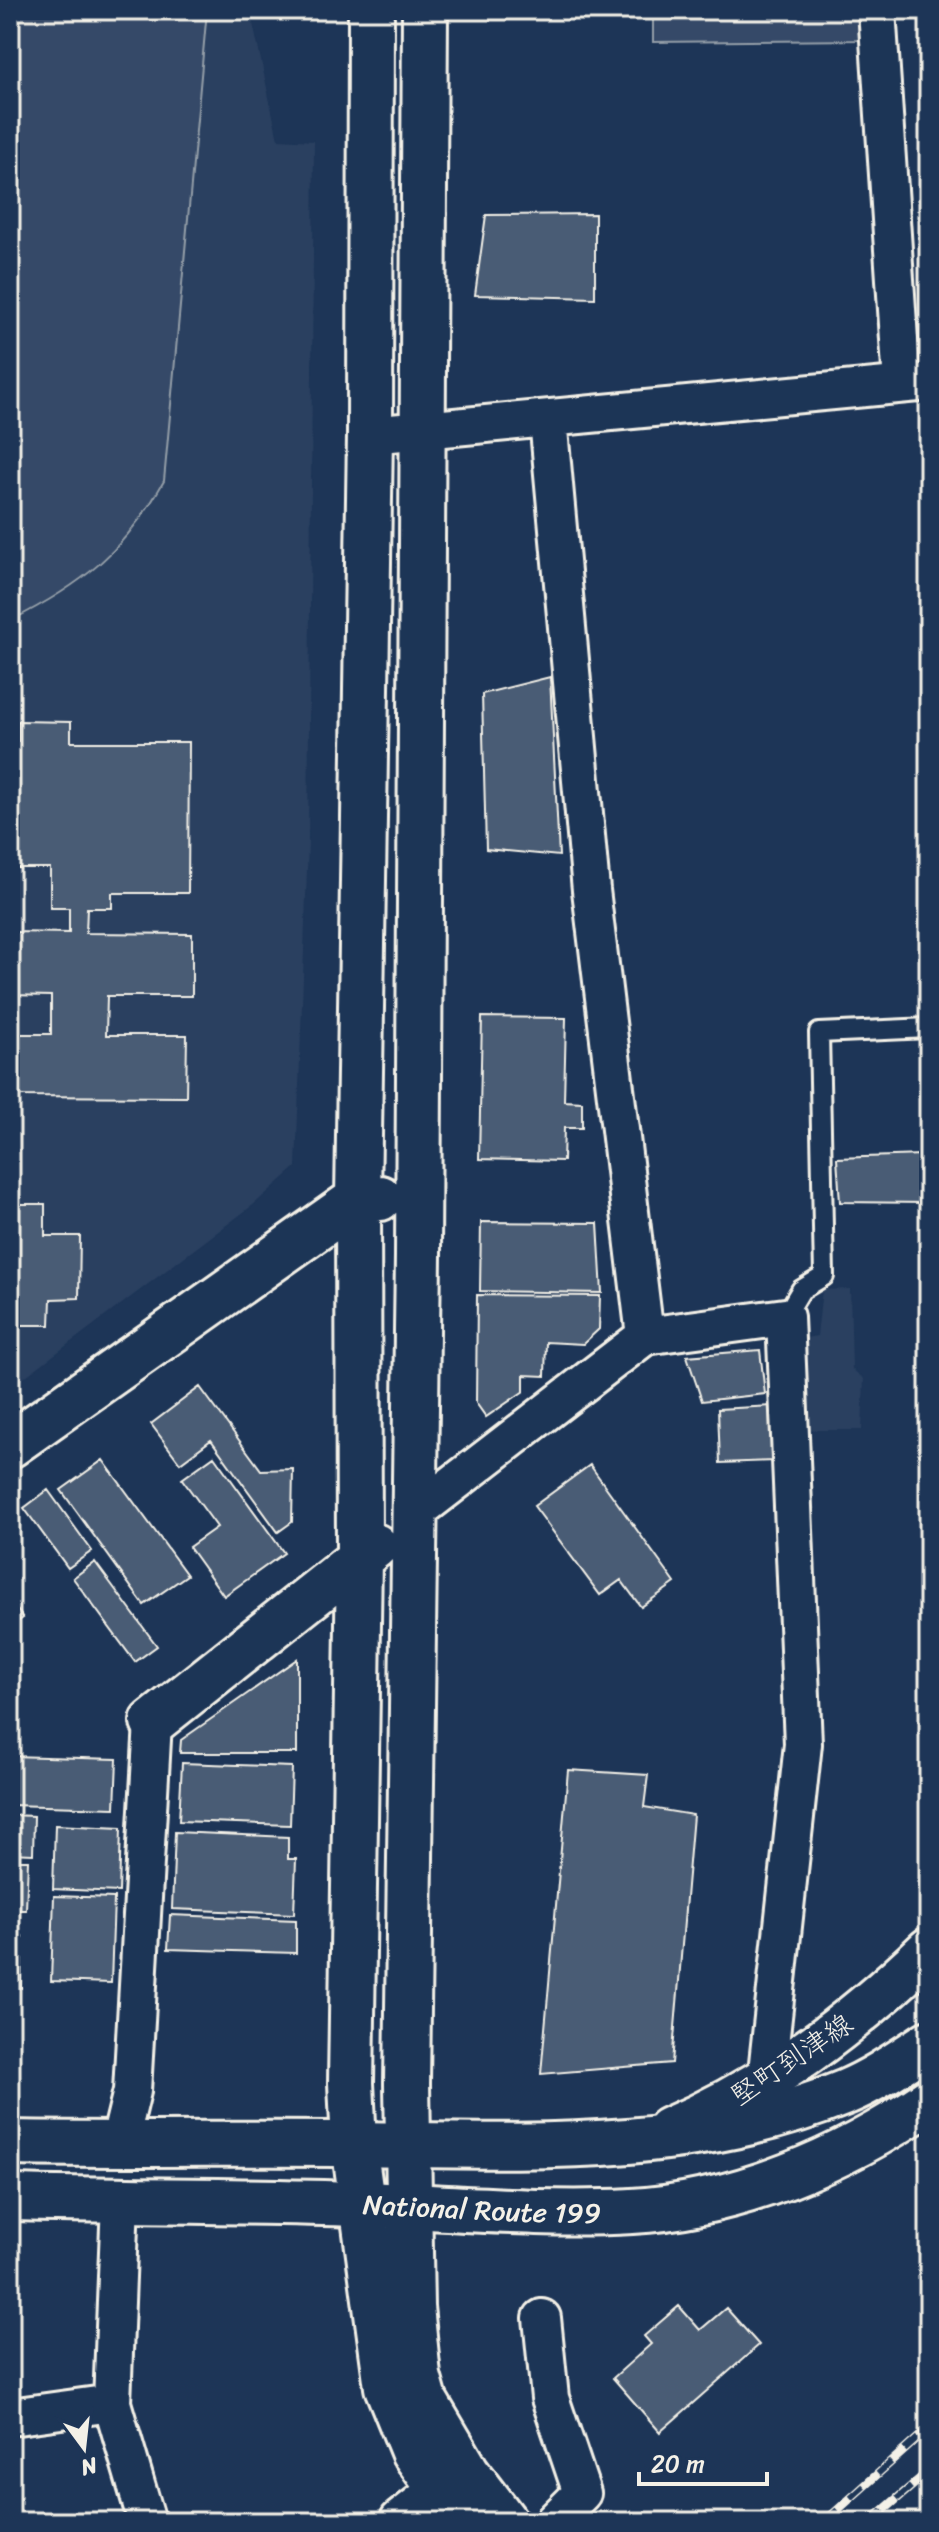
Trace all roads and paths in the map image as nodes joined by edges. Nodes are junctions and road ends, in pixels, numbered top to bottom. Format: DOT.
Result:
graph roads {
  1 [pos="371,10"];
  2 [pos="425,10"];
  3 [pos="877,10"];
  4 [pos="916,383"];
  5 [pos="548,419"];
  6 [pos="423,428"];
  7 [pos="370,435"];
  8 [pos="929,1028"];
  9 [pos="418,1197"];
  10 [pos="358,1199"];
  11 [pos="785,1317"];
  12 [pos="645,1336"];
  13 [pos="10,1445"];
  14 [pos="414,1514"];
  15 [pos="359,1558"];
  16 [pos="153,1722"];
  17 [pos="929,1950"];
  18 [pos="929,2043"];
  19 [pos="766,2081"];
  20 [pos="926,2101"];
  21 [pos="636,2140"];
  22 [pos="10,2143"];
  23 [pos="354,2144"];
  24 [pos="119,2145"];
  25 [pos="407,2146"];
  26 [pos="10,2198"];
  27 [pos="120,2201"];
  28 [pos="363,2204"];
  29 [pos="409,2207"];
  30 [pos="542,2318"];
  31 [pos="112,2403"];
  32 [pos="10,2417"];
  33 [pos="456,2495"];
  34 [pos="147,2522"];
  35 [pos="402,2522"];
  36 [pos="505,2522"];
  37 [pos="553,2522"];
  1 -- 7 [label="main road"];
  2 -- 6 [label="main road"];
  3 -- 4 [label="street"];
  4 -- 5 [label="street"];
  5 -- 6 [label="street"];
  5 -- 12 [label="street"];
  6 -- 7 [label="street"];
  6 -- 9 [label="main road"];
  7 -- 10 [label="main road"];
  8 -- 11 [label="lane"];
  9 -- 10 [label="main road"];
  9 -- 14 [label="main road"];
  10 -- 13 [label="main road"];
  10 -- 15 [label="main road"];
  11 -- 12 [label="street"];
  11 -- 19 [label="street"];
  12 -- 14 [label="street"];
  14 -- 15 [label="main road"];
  14 -- 25 [label="main road"];
  15 -- 16 [label="main road"];
  15 -- 23 [label="main road"];
  16 -- 24 [label="street"];
  17 -- 19 [label="main road, 堅町到津線"];
  18 -- 21 [label="main road"];
  19 -- 21 [label="main road, 堅町到津線"];
  20 -- 29 [label="main road, National Route 199"];
  21 -- 25 [label="main road"];
  22 -- 24 [label="main road"];
  23 -- 24 [label="main road"];
  23 -- 25 [label="main road"];
  23 -- 28 [label="main road"];
  25 -- 29 [label="main road"];
  26 -- 27 [label="main road, National Route 199"];
  27 -- 28 [label="main road, National Route 199"];
  27 -- 31 [label="street"];
  28 -- 29 [label="main road, National Route 199"];
  28 -- 33 [label="main road"];
  29 -- 33 [label="main road"];
  30 -- 37 [label="street"];
  31 -- 32 [label="street"];
  31 -- 34 [label="street"];
  33 -- 35 [label="main road"];
  33 -- 36 [label="main road"];
}
